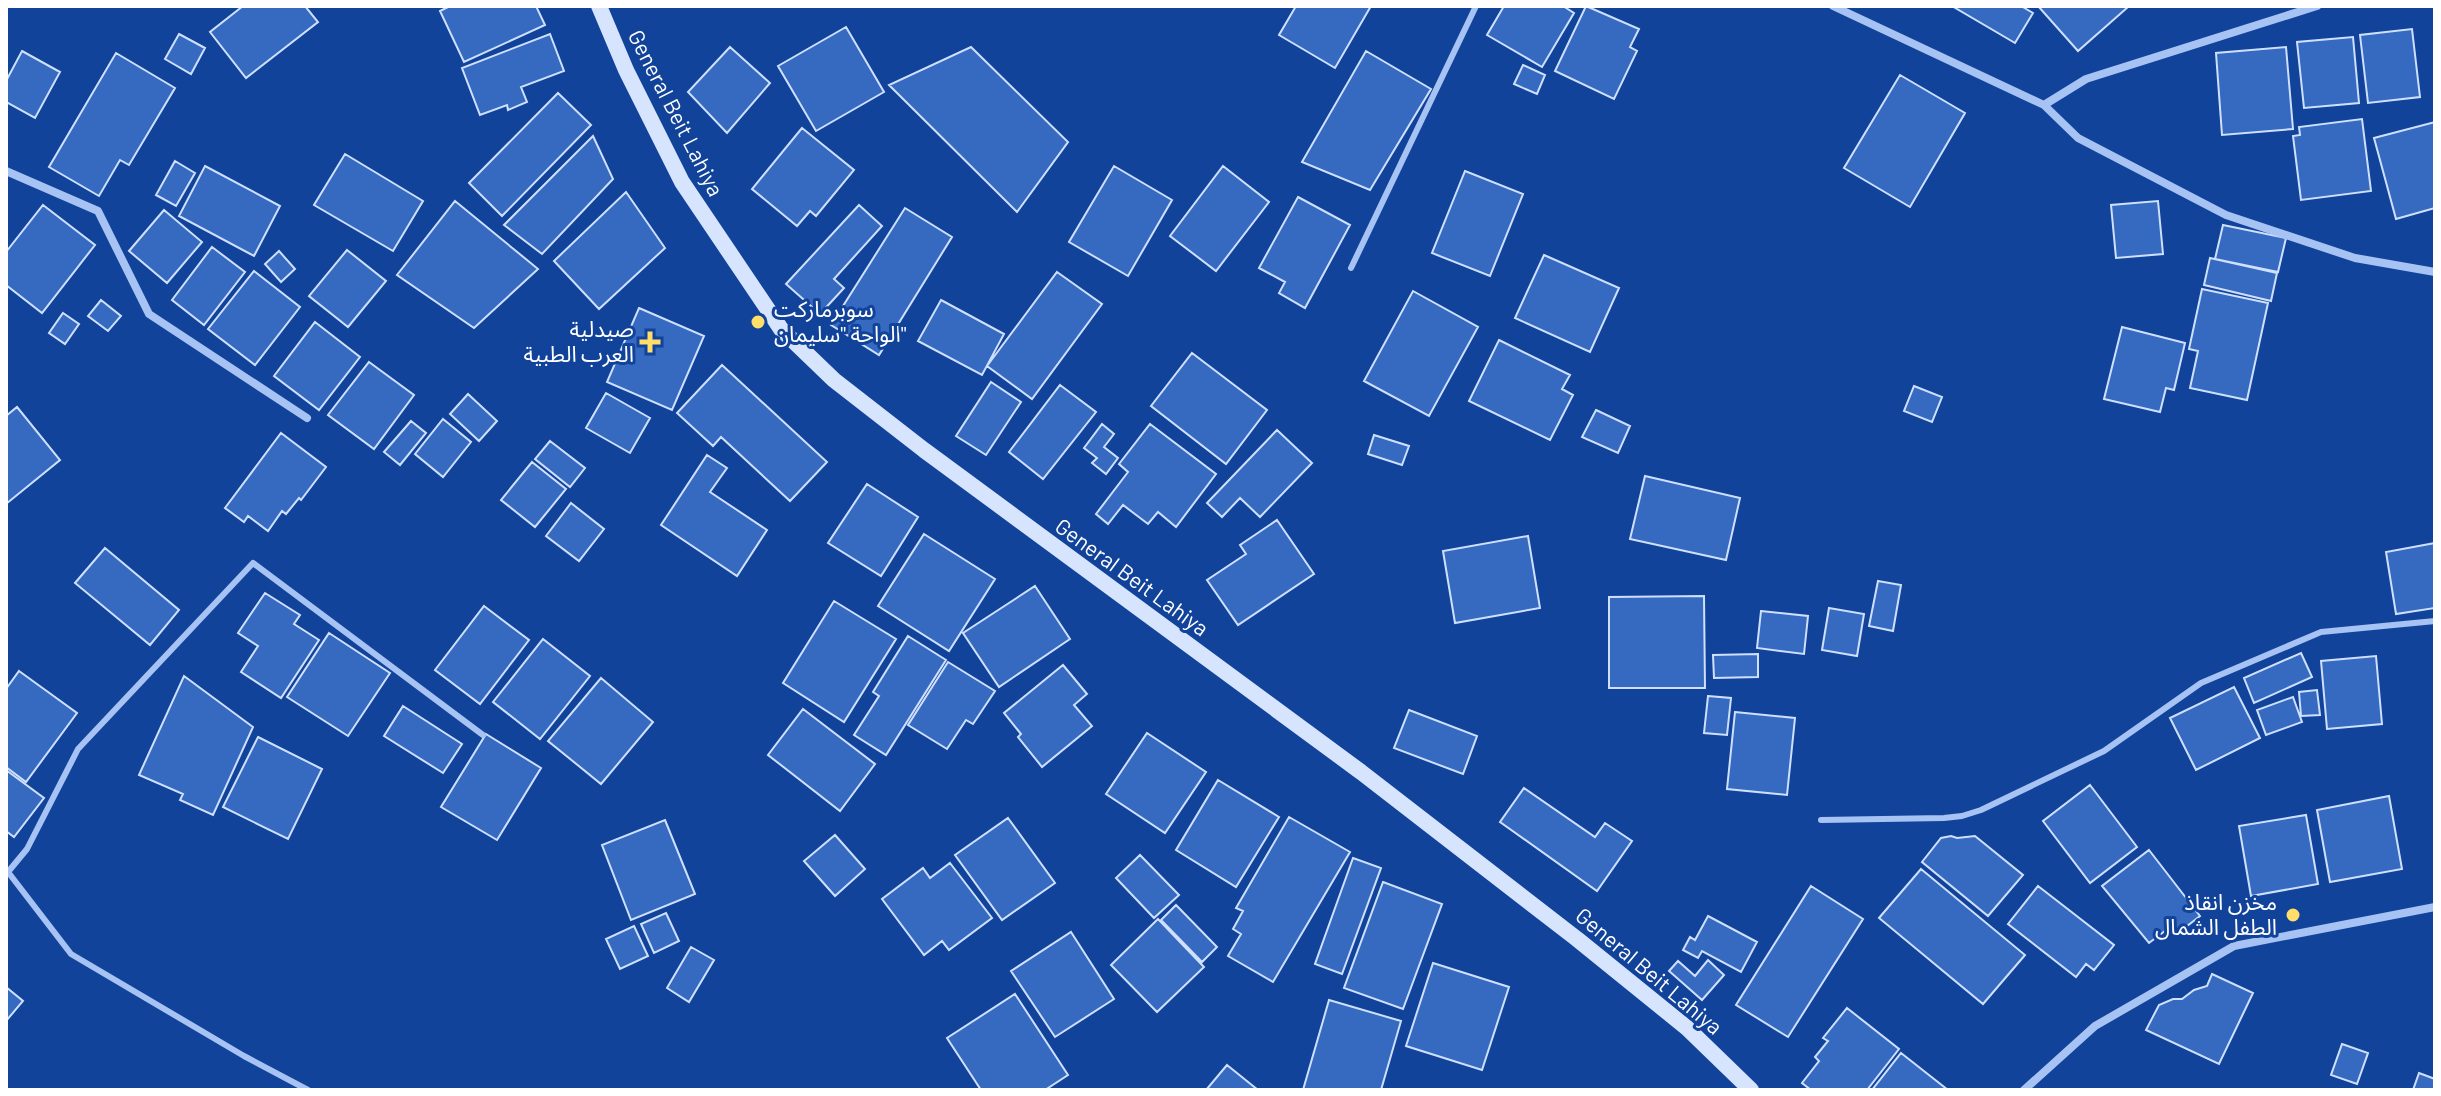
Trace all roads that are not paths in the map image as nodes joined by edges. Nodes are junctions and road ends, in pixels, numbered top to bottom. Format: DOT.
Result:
graph roads {
  1 [pos="599,6"];
  2 [pos="1476,6"];
  3 [pos="1833,6"];
  4 [pos="2317,6"];
  5 [pos="2044,105"];
  6 [pos="6,171"];
  7 [pos="1351,268"];
  8 [pos="2435,272"];
  9 [pos="307,418"];
  10 [pos="2435,621"];
  11 [pos="483,735"];
  12 [pos="1821,820"];
  13 [pos="7,871"];
  14 [pos="2435,907"];
  15 [pos="308,1090"];
  16 [pos="1751,1090"];
  17 [pos="2024,1090"];
  1 -- 16 [label="main road, General Beit Lahiya"];
  2 -- 7 [label="lane"];
  3 -- 5 [label="street"];
  4 -- 5 [label="street"];
  5 -- 8 [label="street"];
  6 -- 9 [label="street"];
  10 -- 12 [label="lane"];
  11 -- 13 [label="lane"];
  13 -- 15 [label="lane"];
  14 -- 17 [label="street"];
}
